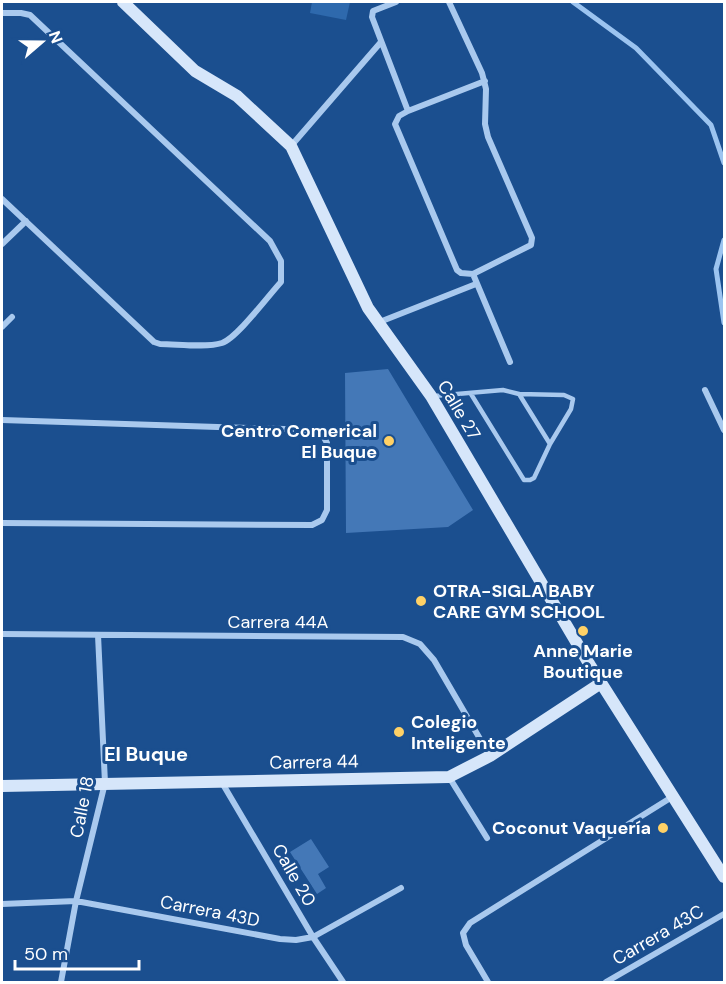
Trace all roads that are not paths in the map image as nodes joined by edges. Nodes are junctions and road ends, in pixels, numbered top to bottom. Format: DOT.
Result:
graph roads {
  1 [pos="123,2"];
  2 [pos="396,2"];
  3 [pos="449,2"];
  4 [pos="2,13"];
  5 [pos="381,42"];
  6 [pos="485,81"];
  7 [pos="408,111"];
  8 [pos="291,146"];
  9 [pos="2,199"];
  10 [pos="26,221"];
  11 [pos="2,244"];
  12 [pos="472,274"];
  13 [pos="476,284"];
  14 [pos="12,317"];
  15 [pos="377,323"];
  16 [pos="2,327"];
  17 [pos="510,362"];
  18 [pos="705,390"];
  19 [pos="471,394"];
  20 [pos="519,394"];
  21 [pos="431,396"];
  22 [pos="2,420"];
  23 [pos="724,430"];
  24 [pos="550,444"];
  25 [pos="2,523"];
  26 [pos="2,634"];
  27 [pos="98,635"];
  28 [pos="601,683"];
  29 [pos="490,756"];
  30 [pos="449,777"];
  31 [pos="221,781"];
  32 [pos="105,783"];
  33 [pos="2,786"];
  34 [pos="672,796"];
  35 [pos="487,838"];
  36 [pos="724,877"];
  37 [pos="400,888"];
  38 [pos="76,901"];
  39 [pos="2,904"];
  40 [pos="724,914"];
  41 [pos="313,937"];
  42 [pos="61,982"];
  43 [pos="343,982"];
  44 [pos="488,982"];
  45 [pos="606,982"];
  1 -- 8 [label="street, Calle 27"];
  2 -- 5 [label="street"];
  3 -- 6 [label="street"];
  4 -- 10 [label="street"];
  5 -- 7 [label="street"];
  5 -- 8 [label="street"];
  6 -- 7 [label="street"];
  6 -- 12 [label="street"];
  7 -- 12 [label="street"];
  8 -- 15 [label="street, Calle 27"];
  9 -- 10 [label="street"];
  10 -- 11 [label="street"];
  12 -- 13 [label="street"];
  13 -- 15 [label="street"];
  13 -- 17 [label="street"];
  14 -- 16 [label="street"];
  15 -- 21 [label="street, Calle 27"];
  18 -- 23 [label="street"];
  19 -- 20 [label="lane"];
  19 -- 21 [label="lane"];
  19 -- 24 [label="lane"];
  20 -- 24 [label="lane"];
  20 -- 24 [label="lane"];
  21 -- 28 [label="street, Calle 27"];
  22 -- 25 [label="street"];
  26 -- 27 [label="street, Carrera 44A"];
  27 -- 29 [label="street, Carrera 44A"];
  27 -- 32 [label="street, Calle 18"];
  28 -- 29 [label="street, Carrera 44"];
  28 -- 34 [label="street, Calle 27"];
  29 -- 30 [label="street, Carrera 44"];
  30 -- 31 [label="street, Carrera 44"];
  30 -- 35 [label="street"];
  31 -- 32 [label="street, Carrera 44"];
  31 -- 41 [label="street, Calle 20"];
  32 -- 33 [label="street, Carrera 44"];
  32 -- 38 [label="street, Calle 18"];
  34 -- 36 [label="street, Calle 27"];
  34 -- 44 [label="street"];
  37 -- 41 [label="street, Carrera 43D"];
  38 -- 39 [label="street, Carrera 43D"];
  38 -- 41 [label="street, Carrera 43D"];
  38 -- 42 [label="street, Calle 18"];
  40 -- 45 [label="street, Carrera 43C"];
  41 -- 43 [label="street, Calle 20"];
}
